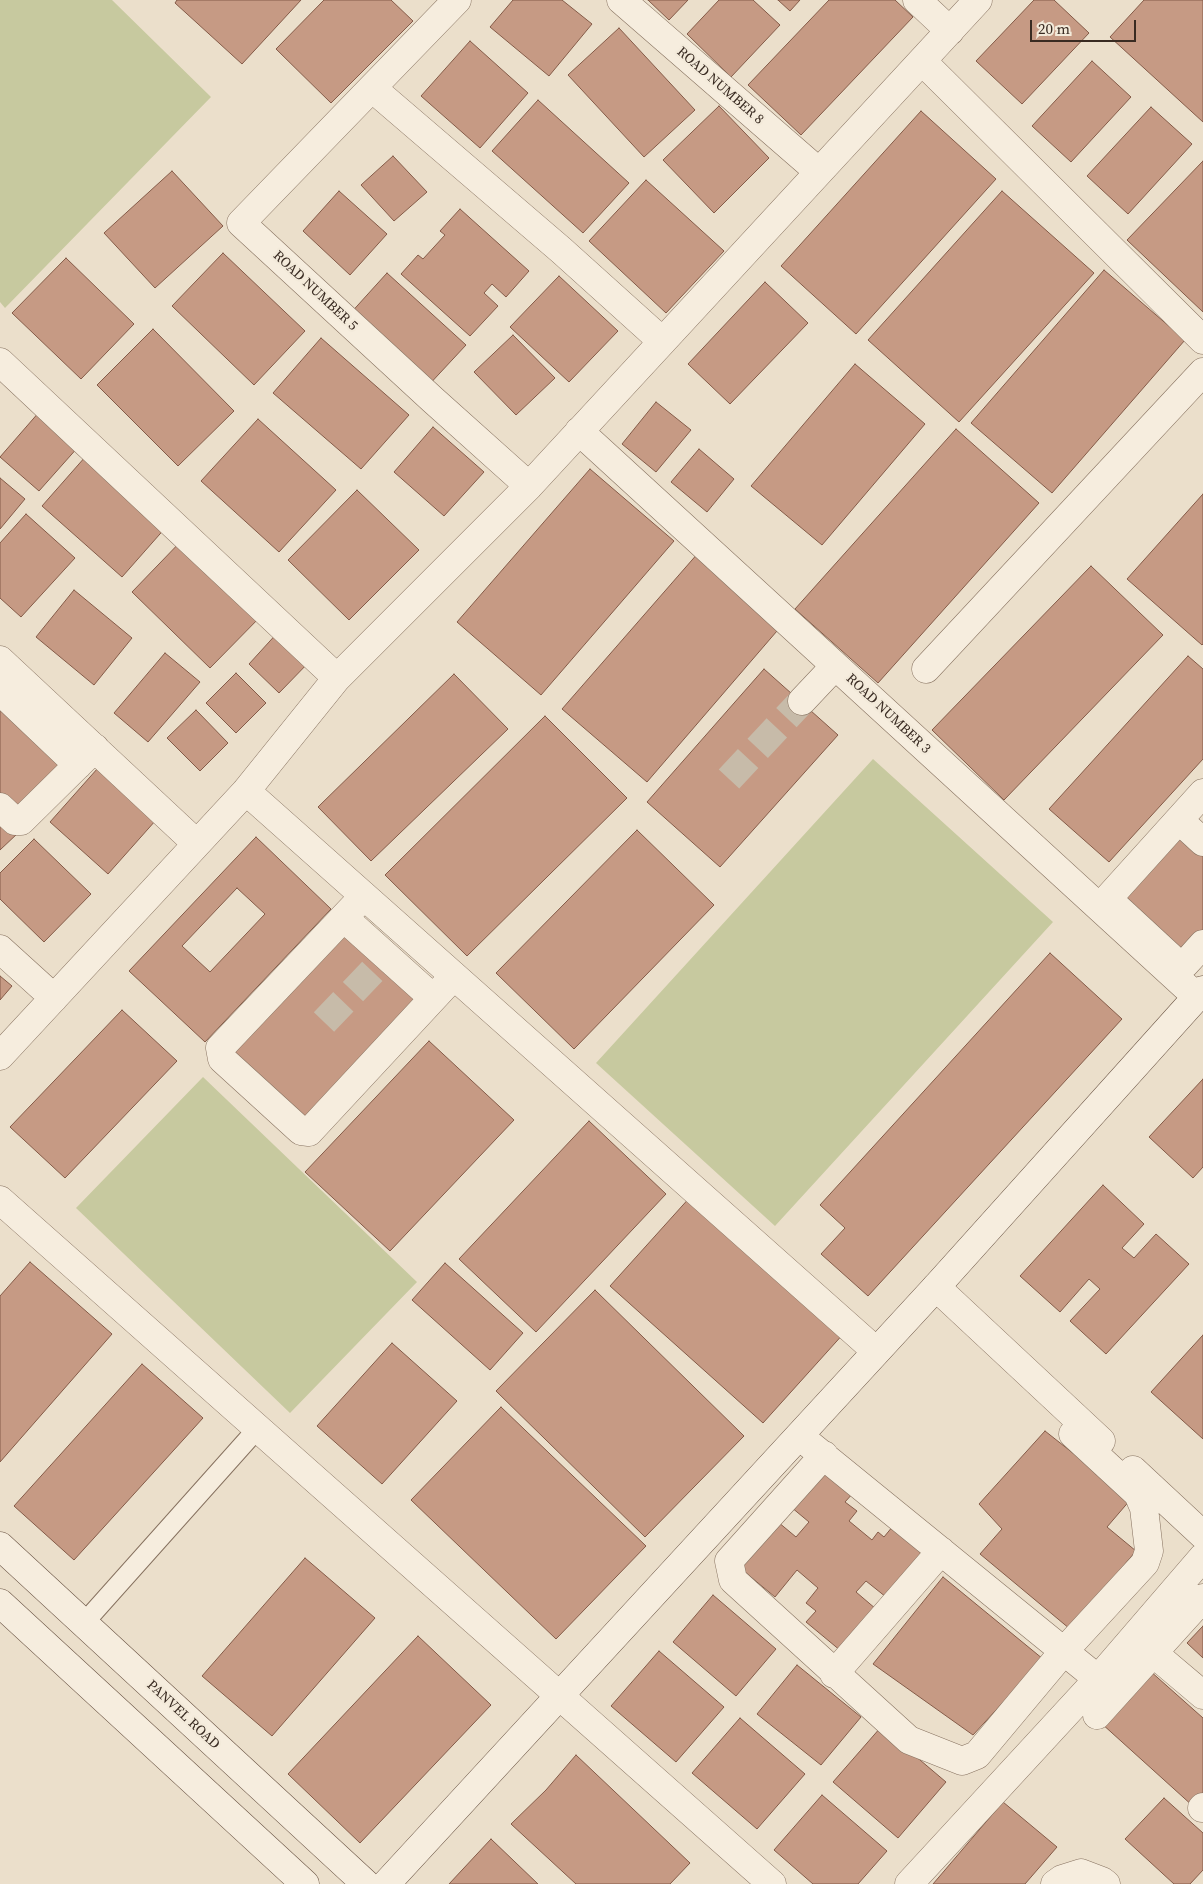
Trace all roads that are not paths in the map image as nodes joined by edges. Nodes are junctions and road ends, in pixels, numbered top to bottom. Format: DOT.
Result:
graph roads {
  1 [pos="457,0"];
  2 [pos="621,0"];
  3 [pos="918,0"];
  4 [pos="937,0"];
  5 [pos="978,0"];
  6 [pos="950,31"];
  7 [pos="922,61"];
  8 [pos="372,88"];
  9 [pos="820,172"];
  10 [pos="1203,340"];
  11 [pos="662,341"];
  12 [pos="0,362"];
  13 [pos="1203,372"];
  14 [pos="579,431"];
  15 [pos="528,486"];
  16 [pos="2,664"];
  17 [pos="835,666"];
  18 [pos="926,669"];
  19 [pos="337,678"];
  20 [pos="0,691"];
  21 [pos="802,701"];
  22 [pos="86,757"];
  23 [pos="246,791"];
  24 [pos="1203,794"];
  25 [pos="0,806"];
  26 [pos="1180,820"];
  27 [pos="1203,842"];
  28 [pos="196,844"];
  29 [pos="364,896"];
  30 [pos="344,918"];
  31 [pos="407,935"];
  32 [pos="1203,944"];
  33 [pos="0,949"];
  34 [pos="386,957"];
  35 [pos="454,976"];
  36 [pos="1200,994"];
  37 [pos="54,998"];
  38 [pos="433,998"];
  39 [pos="0,1056"];
  40 [pos="0,1200"];
  41 [pos="936,1287"];
  42 [pos="876,1351"];
  43 [pos="258,1428"];
  44 [pos="1073,1434"];
  45 [pos="798,1435"];
  46 [pos="824,1455"];
  47 [pos="1203,1535"];
  48 [pos="0,1546"];
  49 [pos="941,1551"];
  50 [pos="1203,1557"];
  51 [pos="1203,1598"];
  52 [pos="0,1603"];
  53 [pos="84,1623"];
  54 [pos="1144,1644"];
  55 [pos="1064,1651"];
  56 [pos="834,1674"];
  57 [pos="1098,1679"];
  58 [pos="1203,1695"];
  59 [pos="559,1696"];
  60 [pos="1097,1715"];
  61 [pos="305,1884"];
  62 [pos="366,1884"];
  63 [pos="386,1884"];
  64 [pos="772,1884"];
  65 [pos="909,1884"];
  66 [pos="1055,1884"];
  67 [pos="1106,1884"];
  1 -- 8 [label="street"];
  2 -- 9 [label="street, ROAD NUMBER 8"];
  3 -- 6 [label="street"];
  4 -- 6 [label="street"];
  5 -- 6 [label="street"];
  6 -- 7 [label="street"];
  7 -- 9 [label="street"];
  7 -- 10 [label="street"];
  8 -- 11 [label="street"];
  8 -- 15 [label="street, ROAD NUMBER 5"];
  9 -- 11 [label="street"];
  11 -- 14 [label="street"];
  12 -- 19 [label="street"];
  13 -- 18 [label="street"];
  14 -- 15 [label="street"];
  14 -- 17 [label="street, ROAD NUMBER 3"];
  15 -- 19 [label="street"];
  16 -- 22 [label="street"];
  17 -- 21 [label="street"];
  17 -- 36 [label="street, ROAD NUMBER 3"];
  19 -- 23 [label="street"];
  20 -- 22 [label="street"];
  22 -- 25 [label="street"];
  22 -- 28 [label="street"];
  23 -- 28 [label="street"];
  23 -- 29 [label="street"];
  24 -- 26 [label="street"];
  26 -- 27 [label="street"];
  26 -- 32 [label="street"];
  28 -- 37 [label="street"];
  29 -- 30 [label="street"];
  29 -- 31 [label="street"];
  30 -- 34 [label="street"];
  30 -- 38 [label="street"];
  31 -- 34 [label="street"];
  31 -- 35 [label="street"];
  33 -- 37 [label="street"];
  34 -- 38 [label="street"];
  35 -- 38 [label="street"];
  35 -- 42 [label="street"];
  36 -- 41 [label="street"];
  37 -- 39 [label="street"];
  40 -- 43 [label="street"];
  41 -- 42 [label="street"];
  41 -- 47 [label="street"];
  42 -- 45 [label="street"];
  43 -- 53 [label="lane"];
  43 -- 59 [label="street"];
  44 -- 55 [label="street"];
  45 -- 46 [label="street"];
  45 -- 59 [label="street"];
  46 -- 49 [label="street"];
  46 -- 56 [label="street"];
  48 -- 53 [label="street, PANVEL ROAD"];
  49 -- 55 [label="street"];
  49 -- 56 [label="street"];
  50 -- 54 [label="street"];
  51 -- 54 [label="street"];
  52 -- 61 [label="street"];
  53 -- 62 [label="street, PANVEL ROAD"];
  54 -- 57 [label="street"];
  54 -- 58 [label="street"];
  54 -- 60 [label="street"];
  55 -- 56 [label="street"];
  55 -- 57 [label="street"];
  57 -- 65 [label="street"];
  59 -- 63 [label="street"];
  59 -- 64 [label="street"];
  66 -- 67 [label="street"];
}
